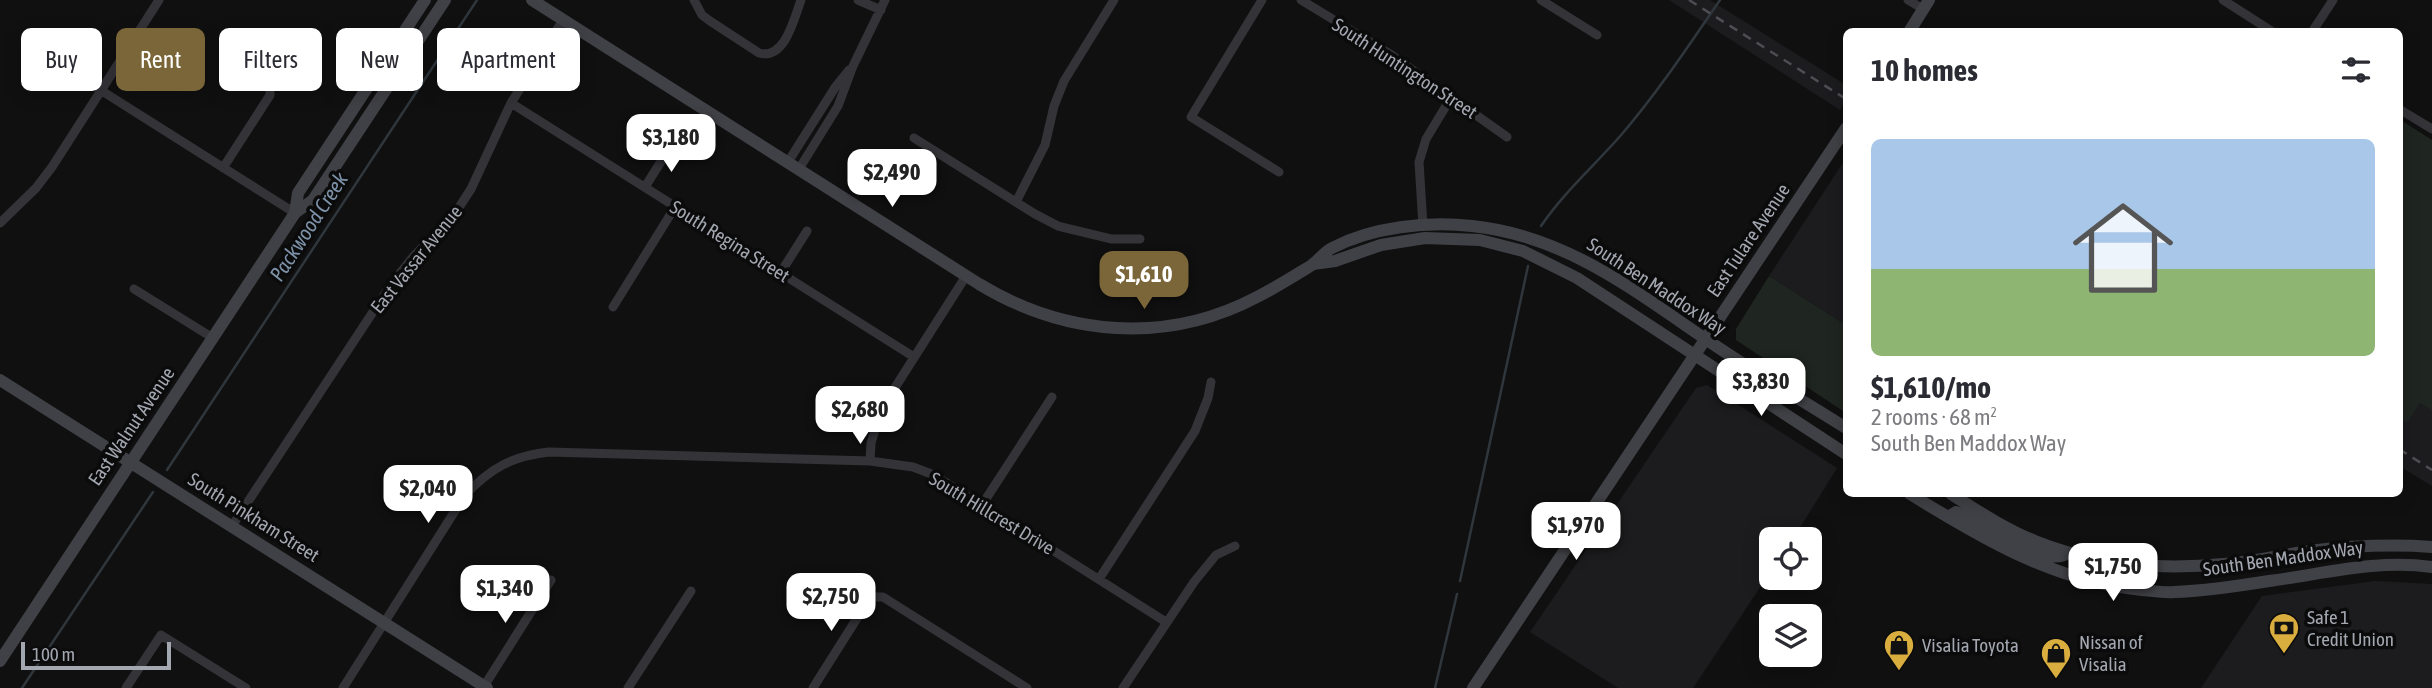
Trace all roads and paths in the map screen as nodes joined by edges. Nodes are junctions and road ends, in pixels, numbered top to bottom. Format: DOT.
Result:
graph roads {
  1 [pos="159,0"];
  2 [pos="425,0"];
  3 [pos="445,0"];
  4 [pos="532,0"];
  5 [pos="694,0"];
  6 [pos="801,0"];
  7 [pos="858,0"];
  8 [pos="884,0"];
  9 [pos="1114,0"];
  10 [pos="1262,0"];
  11 [pos="1301,0"];
  12 [pos="1541,0"];
  13 [pos="1908,0"];
  14 [pos="2223,0"];
  15 [pos="2333,0"];
  16 [pos="1926,5"];
  17 [pos="881,10"];
  18 [pos="563,20"];
  19 [pos="1912,28"];
  20 [pos="2267,28"];
  21 [pos="2315,28"];
  22 [pos="1597,35"];
  23 [pos="102,91"];
  24 [pos="270,91"];
  25 [pos="1452,96"];
  26 [pos="511,103"];
  27 [pos="2403,111"];
  28 [pos="2432,129"];
  29 [pos="1843,132"];
  30 [pos="1507,137"];
  31 [pos="914,138"];
  32 [pos="672,144"];
  33 [pos="793,166"];
  34 [pos="223,167"];
  35 [pos="1279,172"];
  36 [pos="645,187"];
  37 [pos="1016,202"];
  38 [pos="676,207"];
  39 [pos="295,214"];
  40 [pos="0,223"];
  41 [pos="1423,226"];
  42 [pos="807,231"];
  43 [pos="1140,239"];
  44 [pos="1313,264"];
  45 [pos="781,272"];
  46 [pos="966,276"];
  47 [pos="134,289"];
  48 [pos="613,307"];
  49 [pos="214,338"];
  50 [pos="1705,339"];
  51 [pos="1694,356"];
  52 [pos="914,357"];
  53 [pos="0,380"];
  54 [pos="1211,382"];
  55 [pos="1052,397"];
  56 [pos="1843,426"];
  57 [pos="1843,452"];
  58 [pos="870,461"];
  59 [pos="131,462"];
  60 [pos="1915,497"];
  61 [pos="1956,497"];
  62 [pos="982,505"];
  63 [pos="1948,517"];
  64 [pos="232,526"];
  65 [pos="1235,546"];
  66 [pos="2432,547"];
  67 [pos="2069,553"];
  68 [pos="2432,567"];
  69 [pos="1100,579"];
  70 [pos="551,580"];
  71 [pos="691,591"];
  72 [pos="1167,622"];
  73 [pos="384,623"];
  74 [pos="0,661"];
  75 [pos="484,687"];
  76 [pos="126,688"];
  77 [pos="246,688"];
  78 [pos="343,688"];
  79 [pos="628,688"];
  80 [pos="813,688"];
  81 [pos="1027,688"];
  82 [pos="1123,688"];
  83 [pos="1472,688"];
  1 -- 23 [label="street"];
  2 -- 39 [label="main road, East Walnut Avenue"];
  3 -- 39 [label="main road, East Walnut Avenue"];
  4 -- 18 [label="main road, South Ben Maddox Way"];
  5 -- 6 [label="street"];
  7 -- 17 [label="street"];
  8 -- 17 [label="street"];
  9 -- 37 [label="street"];
  10 -- 35 [label="street"];
  11 -- 25 [label="street, South Huntington Street"];
  12 -- 22 [label="street"];
  13 -- 16 [label="street"];
  14 -- 20 [label="street"];
  15 -- 21 [label="street"];
  16 -- 19 [label="main road"];
  17 -- 33 [label="street"];
  18 -- 26 [label="street, East Vassar Avenue"];
  18 -- 33 [label="main road, South Ben Maddox Way"];
  23 -- 34 [label="street"];
  23 -- 40 [label="street"];
  24 -- 34 [label="street"];
  25 -- 30 [label="street, South Huntington Street"];
  25 -- 41 [label="street"];
  26 -- 36 [label="street, South Regina Street"];
  26 -- 64 [label="street, East Vassar Avenue"];
  27 -- 28 [label="street"];
  29 -- 50 [label="main road, East Tulare Avenue"];
  31 -- 37 [label="street"];
  32 -- 36 [label="street"];
  33 -- 46 [label="main road, South Ben Maddox Way"];
  34 -- 39 [label="street"];
  36 -- 38 [label="street, South Regina Street"];
  37 -- 43 [label="street"];
  38 -- 45 [label="street, South Regina Street"];
  38 -- 48 [label="street"];
  39 -- 49 [label="main road, East Walnut Avenue"];
  41 -- 44 [label="main road, South Ben Maddox Way"];
  41 -- 50 [label="main road, South Ben Maddox Way"];
  42 -- 45 [label="street"];
  44 -- 46 [label="main road, South Ben Maddox Way"];
  44 -- 51 [label="main road, South Ben Maddox Way"];
  45 -- 52 [label="street, South Regina Street"];
  46 -- 52 [label="street"];
  47 -- 49 [label="street"];
  49 -- 59 [label="main road, East Walnut Avenue"];
  50 -- 51 [label="main road, East Tulare Avenue"];
  50 -- 56 [label="main road, South Ben Maddox Way"];
  51 -- 57 [label="main road, South Ben Maddox Way"];
  51 -- 83 [label="main road, East Tulare Avenue"];
  52 -- 58 [label="street"];
  53 -- 59 [label="main road, South Pinkham Street"];
  54 -- 69 [label="street"];
  55 -- 62 [label="street"];
  58 -- 62 [label="street, South Hillcrest Drive"];
  58 -- 73 [label="street, South Hillcrest Drive"];
  59 -- 64 [label="main road, South Pinkham Street"];
  59 -- 74 [label="main road, East Walnut Avenue"];
  60 -- 63 [label="main road, South Ben Maddox Way"];
  61 -- 67 [label="main road, South Ben Maddox Way"];
  62 -- 69 [label="street, South Hillcrest Drive"];
  63 -- 67 [label="main road"];
  63 -- 68 [label="main road, South Ben Maddox Way"];
  64 -- 73 [label="main road, South Pinkham Street"];
  65 -- 72 [label="street"];
  66 -- 67 [label="main road, South Ben Maddox Way"];
  69 -- 72 [label="street, South Hillcrest Drive"];
  70 -- 75 [label="street"];
  71 -- 79 [label="street"];
  72 -- 82 [label="street"];
  73 -- 75 [label="main road, South Pinkham Street"];
  73 -- 78 [label="street, South Hillcrest Drive"];
  76 -- 77 [label="street"];
  80 -- 81 [label="street"];
}
